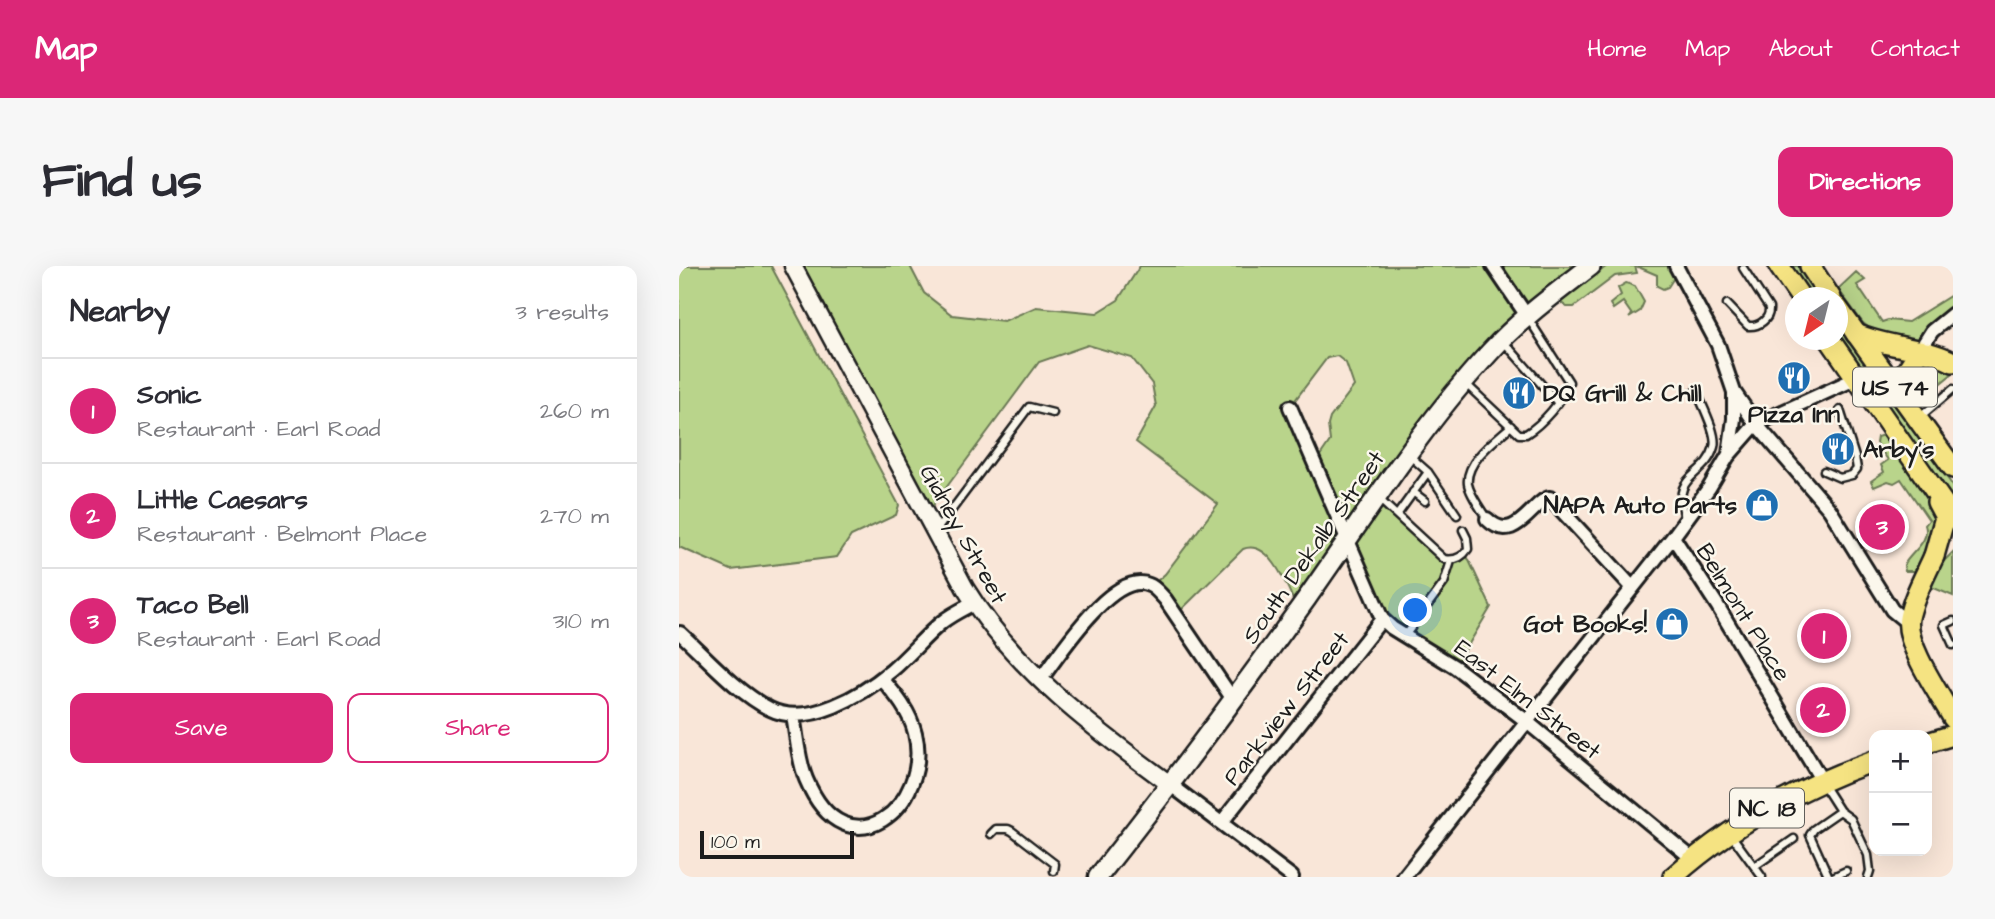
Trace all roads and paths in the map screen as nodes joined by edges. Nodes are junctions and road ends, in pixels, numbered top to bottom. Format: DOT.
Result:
graph roads {
  1 [pos="793,266"];
  2 [pos="1493,266"];
  3 [pos="1591,266"];
  4 [pos="1676,266"];
  5 [pos="1779,266"];
  6 [pos="1810,266"];
  7 [pos="1743,268"];
  8 [pos="1793,287"];
  9 [pos="1824,287"];
  10 [pos="1727,304"];
  11 [pos="1953,314"];
  12 [pos="1527,316"];
  13 [pos="1848,323"];
  14 [pos="1856,334"];
  15 [pos="1502,340"];
  16 [pos="1838,350"];
  17 [pos="1920,350"];
  18 [pos="1953,362"];
  19 [pos="1857,378"];
  20 [pos="1464,381"];
  21 [pos="1953,389"];
  22 [pos="1696,390"];
  23 [pos="1734,392"];
  24 [pos="1901,395"];
  25 [pos="1557,402"];
  26 [pos="1290,407"];
  27 [pos="1840,410"];
  28 [pos="1053,413"];
  29 [pos="1918,418"];
  30 [pos="1756,424"];
  31 [pos="1511,426"];
  32 [pos="1409,455"];
  33 [pos="1708,458"];
  34 [pos="1726,461"];
  35 [pos="1953,468"];
  36 [pos="1824,471"];
  37 [pos="1428,472"];
  38 [pos="1413,492"];
  39 [pos="1937,495"];
  40 [pos="1378,498"];
  41 [pos="1425,501"];
  42 [pos="1397,515"];
  43 [pos="1457,515"];
  44 [pos="1953,517"];
  45 [pos="1487,519"];
  46 [pos="1686,519"];
  47 [pos="1462,530"];
  48 [pos="935,532"];
  49 [pos="1672,537"];
  50 [pos="1348,540"];
  51 [pos="1953,543"];
  52 [pos="1934,556"];
  53 [pos="1451,561"];
  54 [pos="1632,587"];
  55 [pos="974,603"];
  56 [pos="1382,619"];
  57 [pos="1953,621"];
  58 [pos="1908,623"];
  59 [pos="680,633"];
  60 [pos="1405,636"];
  61 [pos="1953,645"];
  62 [pos="882,679"];
  63 [pos="1040,680"];
  64 [pos="1234,702"];
  65 [pos="793,716"];
  66 [pos="1953,718"];
  67 [pos="1528,722"];
  68 [pos="1953,735"];
  69 [pos="1932,741"];
  70 [pos="1869,763"];
  71 [pos="1822,781"];
  72 [pos="1171,785"];
  73 [pos="1840,811"];
  74 [pos="1222,822"];
  75 [pos="1729,832"];
  76 [pos="991,834"];
  77 [pos="1794,839"];
  78 [pos="1693,859"];
  79 [pos="1868,860"];
  80 [pos="1859,865"];
  81 [pos="1755,866"];
  82 [pos="1846,871"];
  83 [pos="1054,872"];
  84 [pos="1869,874"];
  85 [pos="1098,877"];
  86 [pos="1292,877"];
  87 [pos="1404,877"];
  88 [pos="1673,877"];
  89 [pos="1762,877"];
  90 [pos="1831,877"];
  1 -- 48 [label="street, Gidney Street"];
  2 -- 12 [label="street"];
  3 -- 12 [label="main road, South Dekalb Street"];
  4 -- 23 [label="street"];
  5 -- 8 [label="main road"];
  6 -- 9 [label="main road"];
  7 -- 10 [label="lane"];
  11 -- 17 [label="street"];
  12 -- 15 [label="main road, South Dekalb Street"];
  12 -- 25 [label="lane"];
  13 -- 14 [label="main road, US 74"];
  14 -- 17 [label="main road"];
  14 -- 24 [label="main road, US 74"];
  15 -- 20 [label="main road, South Dekalb Street"];
  15 -- 25 [label="lane"];
  16 -- 19 [label="main road, US 74"];
  17 -- 18 [label="main road"];
  17 -- 24 [label="main road"];
  19 -- 30 [label="street"];
  19 -- 39 [label="main road, US 74"];
  20 -- 31 [label="lane"];
  20 -- 32 [label="main road, South Dekalb Street"];
  21 -- 29 [label="lane"];
  22 -- 33 [label="lane"];
  23 -- 30 [label="street"];
  23 -- 34 [label="street"];
  24 -- 29 [label="main road, US 74"];
  25 -- 31 [label="lane"];
  26 -- 50 [label="street"];
  27 -- 36 [label="lane"];
  28 -- 48 [label="lane"];
  29 -- 35 [label="main road, US 74"];
  30 -- 34 [label="street"];
  30 -- 58 [label="street"];
  31 -- 45 [label="lane"];
  32 -- 37 [label="lane"];
  32 -- 40 [label="main road, South Dekalb Street"];
  33 -- 34 [label="lane"];
  33 -- 46 [label="lane"];
  34 -- 46 [label="street"];
  37 -- 38 [label="lane"];
  37 -- 43 [label="lane"];
  38 -- 41 [label="lane"];
  38 -- 42 [label="lane"];
  39 -- 44 [label="main road, US 74"];
  39 -- 52 [label="main road"];
  40 -- 42 [label="lane"];
  40 -- 50 [label="main road, South Dekalb Street"];
  42 -- 53 [label="lane"];
  45 -- 54 [label="street"];
  46 -- 49 [label="street"];
  47 -- 53 [label="lane"];
  48 -- 55 [label="street, Gidney Street"];
  49 -- 54 [label="street"];
  49 -- 71 [label="street, Belmont Place"];
  50 -- 56 [label="street"];
  50 -- 64 [label="main road, South Dekalb Street"];
  51 -- 52 [label="main road"];
  52 -- 58 [label="main road"];
  53 -- 60 [label="lane"];
  54 -- 67 [label="street"];
  55 -- 62 [label="street"];
  55 -- 63 [label="street, Gidney Street"];
  56 -- 60 [label="street, East Elm Street"];
  56 -- 74 [label="street, Parkview Street"];
  57 -- 61 [label="lane"];
  58 -- 66 [label="main road"];
  59 -- 65 [label="street"];
  60 -- 67 [label="street, East Elm Street"];
  62 -- 65 [label="street"];
  62 -- 65 [label="street"];
  63 -- 64 [label="street"];
  63 -- 72 [label="street, Gidney Street"];
  64 -- 72 [label="main road, South Dekalb Street"];
  67 -- 78 [label="street, East Elm Street"];
  67 -- 87 [label="street"];
  68 -- 69 [label="main road"];
  70 -- 71 [label="main road, NC 18"];
  71 -- 73 [label="lane"];
  71 -- 75 [label="main road, NC 18"];
  72 -- 74 [label="street, Gidney Street"];
  72 -- 85 [label="main road, South Dekalb Street"];
  73 -- 79 [label="lane"];
  73 -- 90 [label="lane"];
  74 -- 86 [label="street, Gidney Street"];
  75 -- 78 [label="main road, NC 18"];
  75 -- 81 [label="lane"];
  76 -- 83 [label="lane"];
  77 -- 81 [label="lane"];
  78 -- 88 [label="main road, NC 18"];
  79 -- 80 [label="lane"];
  79 -- 84 [label="lane"];
  81 -- 89 [label="lane"];
  82 -- 90 [label="lane"];
}
